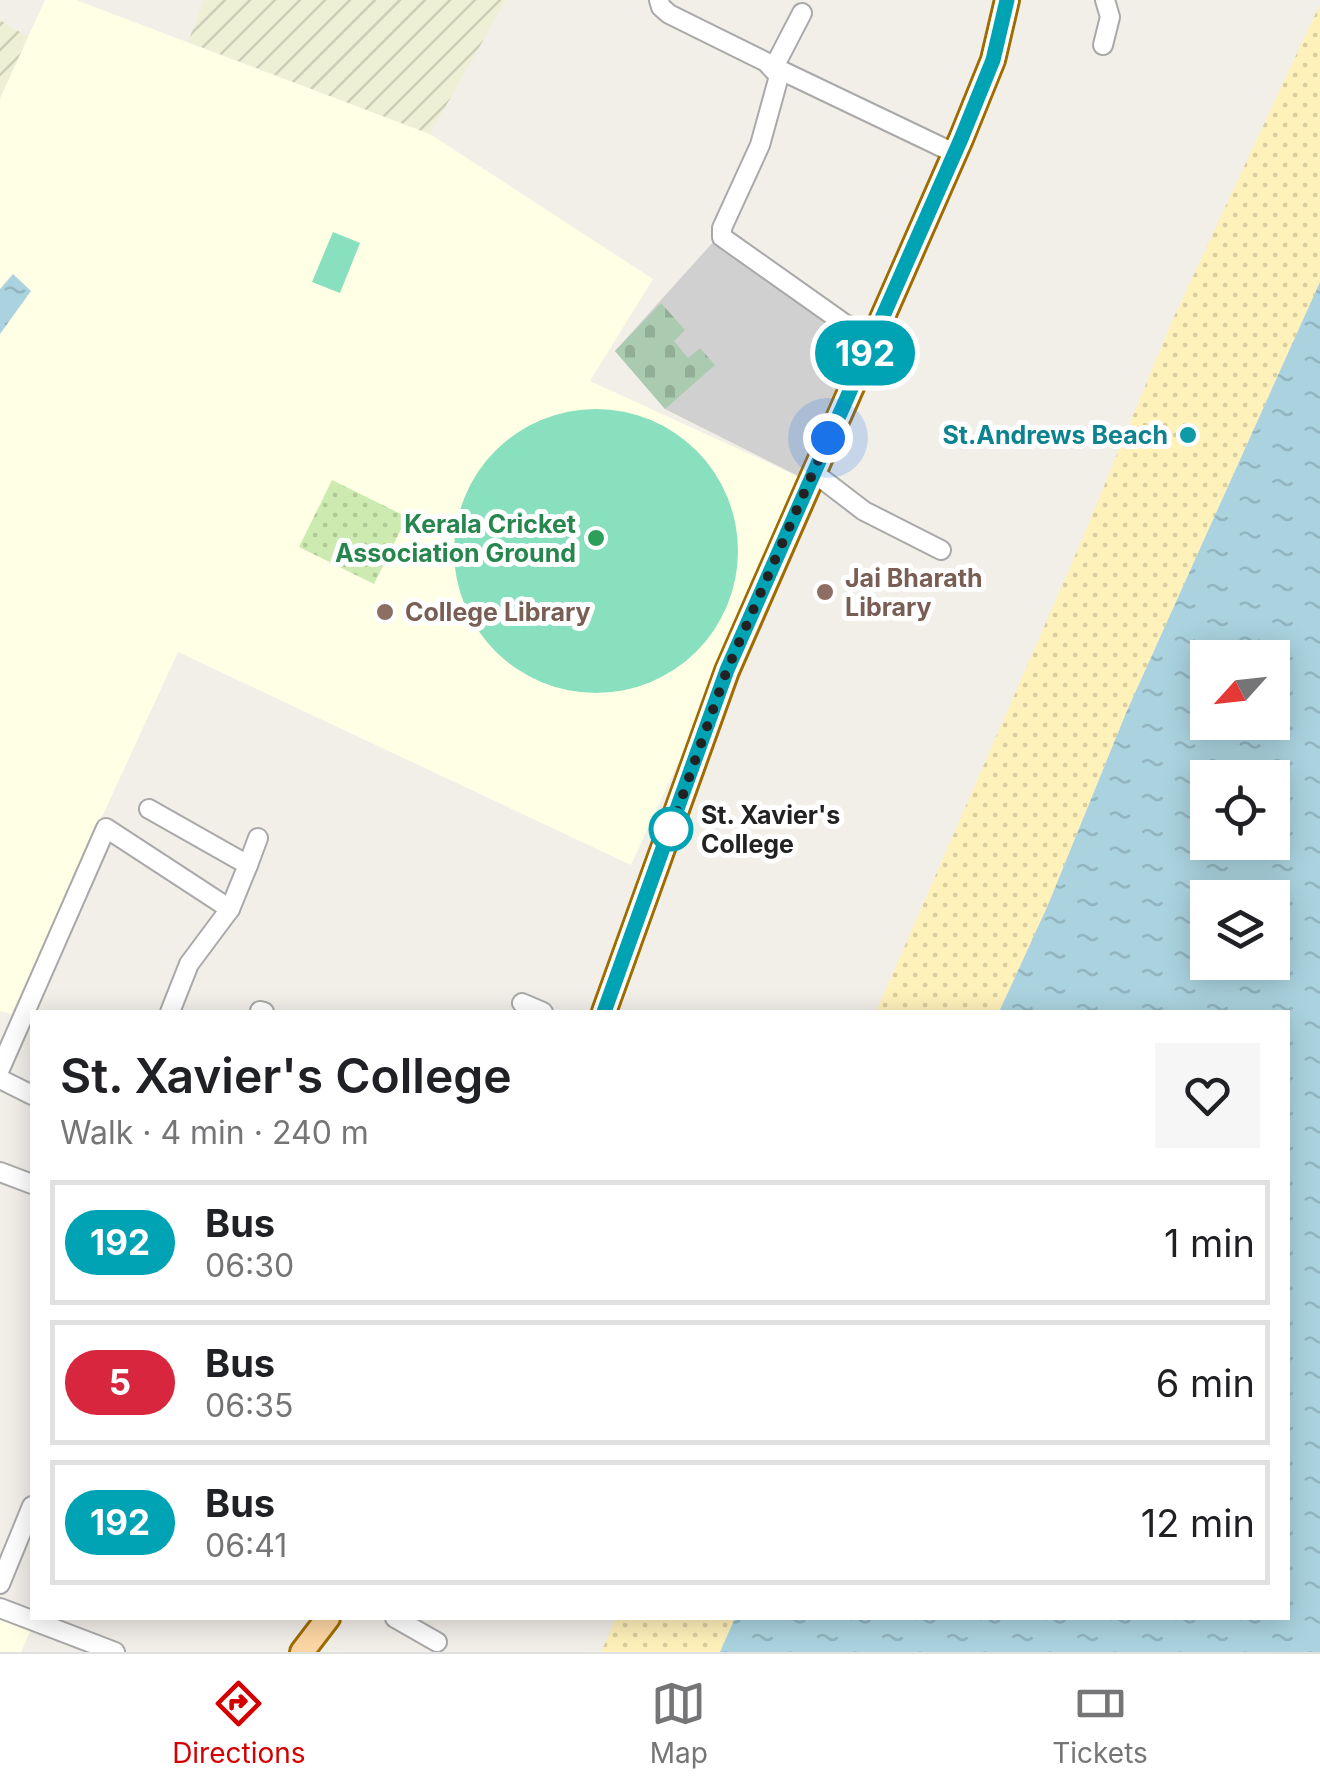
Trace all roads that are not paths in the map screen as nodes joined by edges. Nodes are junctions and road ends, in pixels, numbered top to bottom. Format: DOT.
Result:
graph roads {
  1 [pos="660,0"];
  2 [pos="1007,0"];
  3 [pos="1105,0"];
  4 [pos="802,13"];
  5 [pos="1103,44"];
  6 [pos="774,67"];
  7 [pos="954,154"];
  8 [pos="872,337"];
  9 [pos="813,472"];
  10 [pos="942,550"];
  11 [pos="148,808"];
  12 [pos="258,838"];
  13 [pos="248,865"];
  14 [pos="230,908"];
  15 [pos="522,1002"];
  16 [pos="171,1010"];
  17 [pos="538,1010"];
  18 [pos="605,1010"];
  19 [pos="0,1068"];
  20 [pos="0,1079"];
  21 [pos="30,1094"];
  22 [pos="0,1172"];
  23 [pos="30,1183"];
  24 [pos="30,1511"];
  25 [pos="0,1584"];
  26 [pos="0,1608"];
  27 [pos="30,1619"];
  28 [pos="31,1620"];
  29 [pos="326,1620"];
  30 [pos="398,1620"];
  31 [pos="437,1642"];
  32 [pos="115,1652"];
  33 [pos="302,1652"];
  1 -- 6 [label="street"];
  2 -- 7 [label="main road"];
  3 -- 5 [label="street"];
  4 -- 6 [label="street"];
  6 -- 7 [label="street"];
  6 -- 8 [label="street"];
  7 -- 8 [label="main road"];
  8 -- 9 [label="main road"];
  9 -- 10 [label="street"];
  9 -- 18 [label="main road"];
  11 -- 13 [label="street"];
  12 -- 13 [label="street"];
  13 -- 14 [label="street"];
  14 -- 16 [label="street"];
  14 -- 19 [label="street"];
  15 -- 17 [label="street"];
  20 -- 21 [label="street"];
  22 -- 23 [label="street"];
  24 -- 25 [label="street"];
  26 -- 27 [label="street"];
  28 -- 32 [label="street"];
  29 -- 33 [label="main road"];
  30 -- 31 [label="street"];
}
